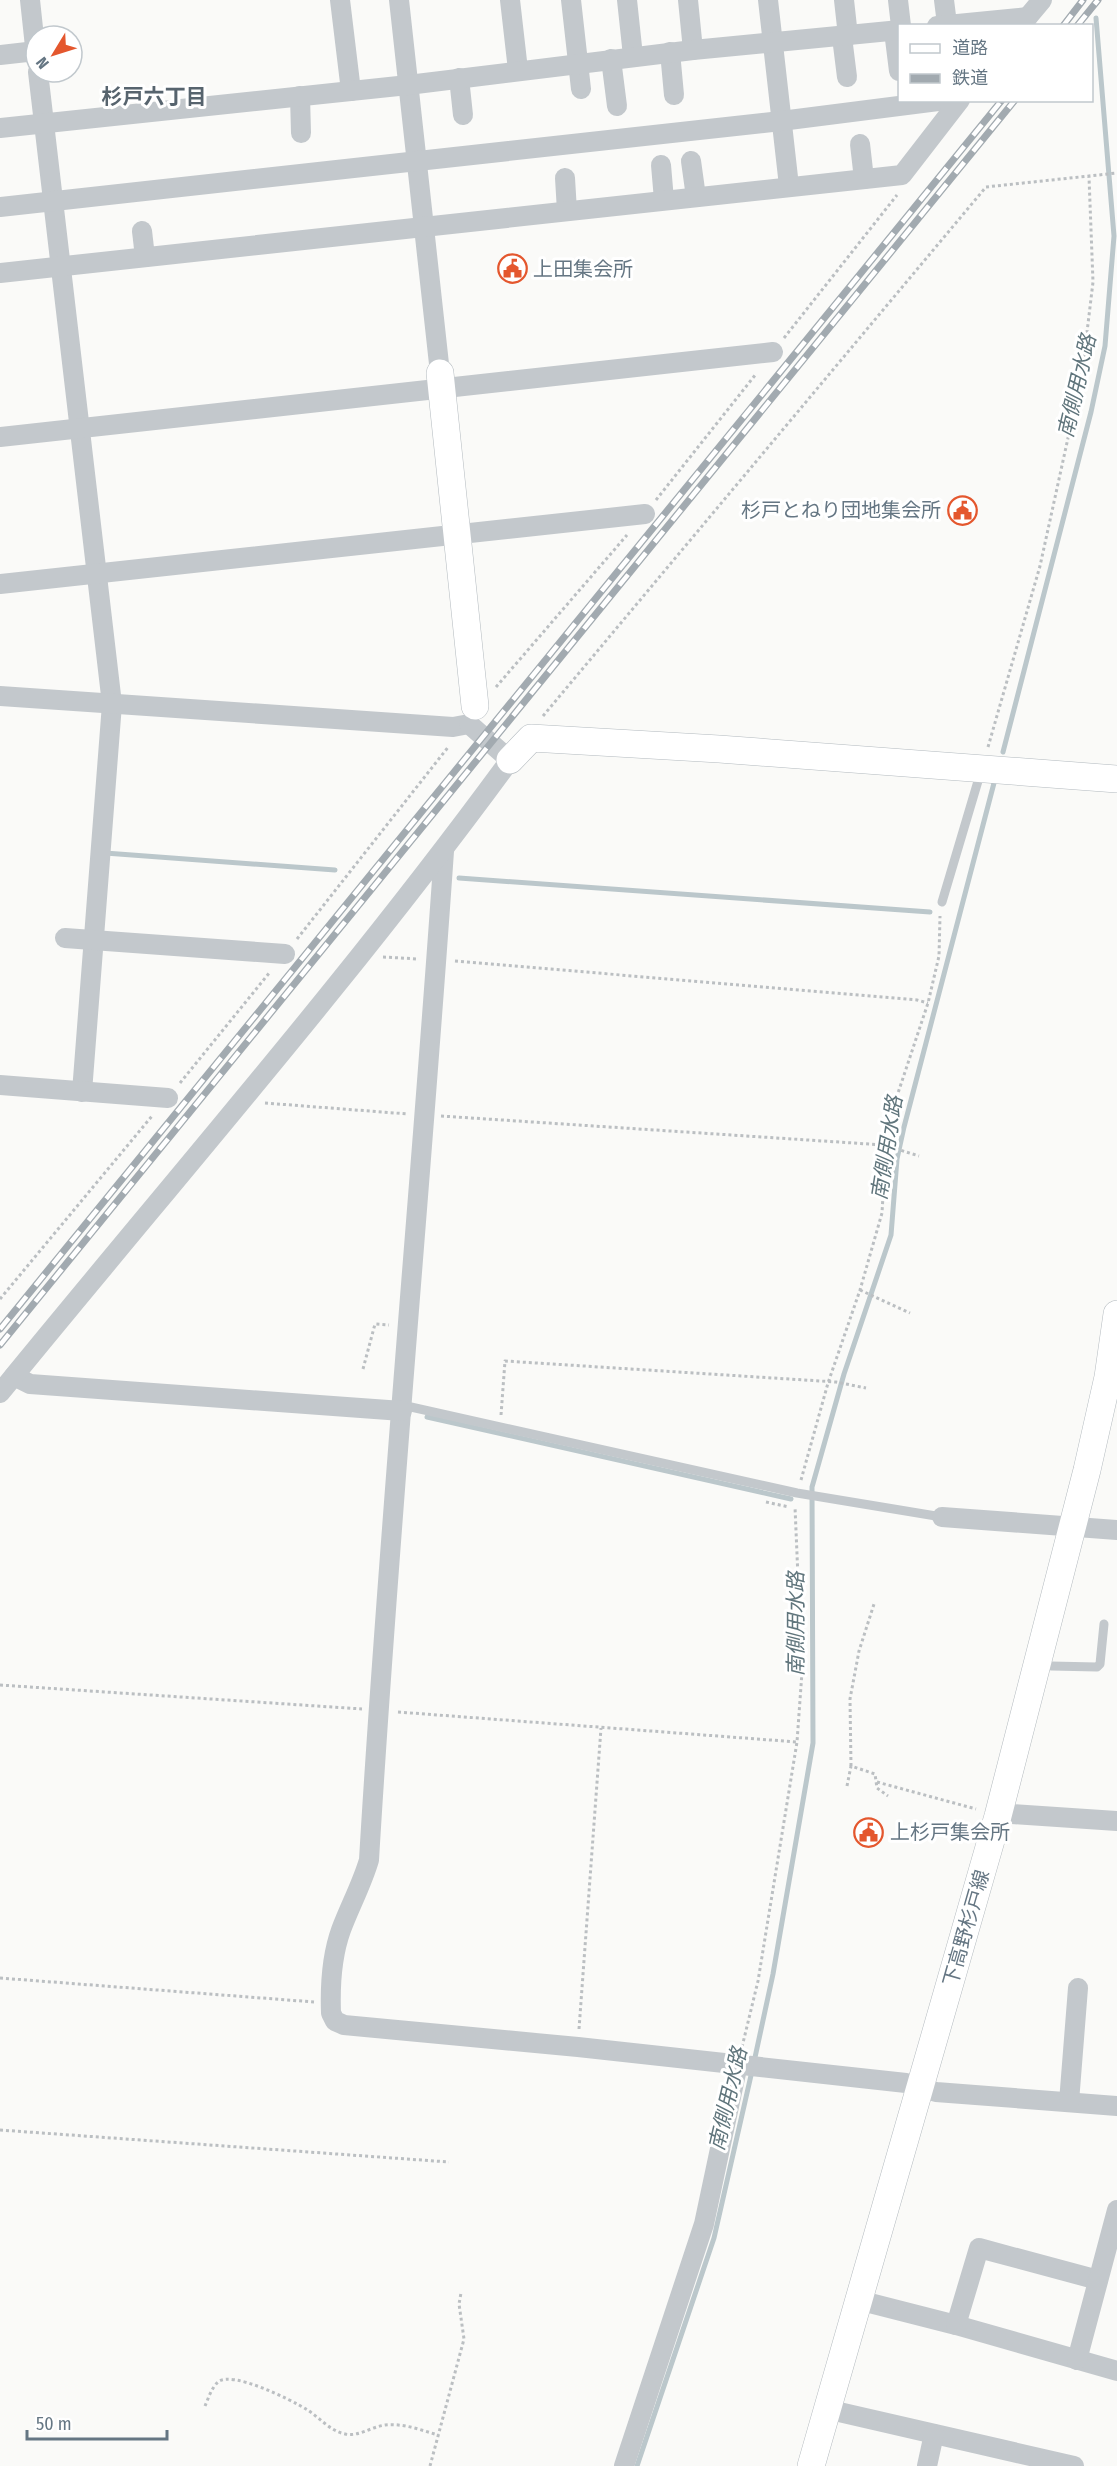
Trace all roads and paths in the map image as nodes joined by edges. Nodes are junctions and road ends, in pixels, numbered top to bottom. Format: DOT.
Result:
graph roads {
  1 [pos="30,0"];
  2 [pos="340,0"];
  3 [pos="399,0"];
  4 [pos="510,0"];
  5 [pos="572,0"];
  6 [pos="627,0"];
  7 [pos="688,0"];
  8 [pos="768,0"];
  9 [pos="844,0"];
  10 [pos="898,0"];
  11 [pos="944,0"];
  12 [pos="1042,0"];
  13 [pos="1024,21"];
  14 [pos="33,24"];
  15 [pos="942,24"];
  16 [pos="962,24"];
  17 [pos="898,29"];
  18 [pos="845,37"];
  19 [pos="772,43"];
  20 [pos="693,50"];
  21 [pos="670,52"];
  22 [pos="24,54"];
  23 [pos="0,55"];
  24 [pos="633,56"];
  25 [pos="611,59"];
  26 [pos="579,63"];
  27 [pos="518,70"];
  28 [pos="847,77"];
  29 [pos="459,78"];
  30 [pos="39,84"];
  31 [pos="408,85"];
  32 [pos="581,89"];
  33 [pos="351,91"];
  34 [pos="674,95"];
  35 [pos="300,96"];
  36 [pos="930,102"];
  37 [pos="958,102"];
  38 [pos="617,106"];
  39 [pos="462,115"];
  40 [pos="781,121"];
  41 [pos="43,124"];
  42 [pos="0,128"];
  43 [pos="301,133"];
  44 [pos="860,144"];
  45 [pos="417,161"];
  46 [pos="691,161"];
  47 [pos="661,165"];
  48 [pos="1117,173"];
  49 [pos="1089,177"];
  50 [pos="565,178"];
  51 [pos="864,179"];
  52 [pos="789,186"];
  53 [pos="886,196"];
  54 [pos="696,197"];
  55 [pos="664,200"];
  56 [pos="52,201"];
  57 [pos="0,207"];
  58 [pos="567,211"];
  59 [pos="424,226"];
  60 [pos="142,231"];
  61 [pos="145,257"];
  62 [pos="59,266"];
  63 [pos="0,273"];
  64 [pos="773,352"];
  65 [pos="441,381"];
  66 [pos="78,428"];
  67 [pos="0,436"];
  68 [pos="645,514"];
  69 [pos="457,534"];
  70 [pos="95,573"];
  71 [pos="0,584"];
  72 [pos="0,696"];
  73 [pos="112,704"];
  74 [pos="467,719"];
  75 [pos="539,722"];
  76 [pos="510,760"];
  77 [pos="981,769"];
  78 [pos="1117,779"];
  79 [pos="444,851"];
  80 [pos="942,902"];
  81 [pos="65,938"];
  82 [pos="93,940"];
  83 [pos="285,954"];
  84 [pos="359,956"];
  85 [pos="436,960"];
  86 [pos="928,1003"];
  87 [pos="0,1085"];
  88 [pos="82,1092"];
  89 [pos="168,1098"];
  90 [pos="242,1102"];
  91 [pos="426,1115"];
  92 [pos="884,1145"];
  93 [pos="919,1156"];
  94 [pos="860,1290"];
  95 [pos="0,1299"];
  96 [pos="910,1312"];
  97 [pos="1117,1314"];
  98 [pos="408,1328"];
  99 [pos="363,1369"];
  100 [pos="14,1376"];
  101 [pos="828,1383"];
  102 [pos="866,1388"];
  103 [pos="0,1393"];
  104 [pos="402,1408"];
  105 [pos="501,1425"];
  106 [pos="800,1494"];
  107 [pos="942,1517"];
  108 [pos="1070,1527"];
  109 [pos="1117,1530"];
  110 [pos="874,1604"];
  111 [pos="1104,1624"];
  112 [pos="1037,1663"];
  113 [pos="601,1728"];
  114 [pos="851,1766"];
  115 [pos="877,1782"];
  116 [pos="847,1786"];
  117 [pos="888,1796"];
  118 [pos="991,1811"];
  119 [pos="1117,1821"];
  120 [pos="0,1978"];
  121 [pos="1078,1988"];
  122 [pos="331,2003"];
  123 [pos="578,2047"];
  124 [pos="738,2064"];
  125 [pos="919,2085"];
  126 [pos="1069,2102"];
  127 [pos="1117,2106"];
  128 [pos="0,2130"];
  129 [pos="448,2162"];
  130 [pos="1117,2210"];
  131 [pos="1098,2280"];
  132 [pos="461,2293"];
  133 [pos="858,2300"];
  134 [pos="956,2325"];
  135 [pos="1077,2360"];
  136 [pos="1117,2371"];
  137 [pos="205,2406"];
  138 [pos="826,2409"];
  139 [pos="438,2434"];
  140 [pos="934,2434"];
  141 [pos="1028,2461"];
  142 [pos="430,2466"];
  143 [pos="624,2466"];
  144 [pos="811,2466"];
  145 [pos="927,2466"];
  146 [pos="1074,2466"];
  1 -- 14 [label="street"];
  2 -- 33 [label="street"];
  3 -- 31 [label="street"];
  4 -- 27 [label="street"];
  5 -- 26 [label="street"];
  6 -- 24 [label="street"];
  7 -- 20 [label="street"];
  8 -- 19 [label="street"];
  9 -- 18 [label="street"];
  10 -- 17 [label="street"];
  11 -- 15 [label="street"];
  12 -- 13 [label="street"];
  13 -- 16 [label="street"];
  17 -- 18 [label="street"];
  18 -- 19 [label="street"];
  18 -- 28 [label="street"];
  19 -- 20 [label="street"];
  19 -- 40 [label="street"];
  20 -- 21 [label="street"];
  21 -- 24 [label="street"];
  21 -- 34 [label="street"];
  22 -- 23 [label="street"];
  24 -- 25 [label="street"];
  25 -- 26 [label="street"];
  25 -- 38 [label="street"];
  26 -- 27 [label="street"];
  26 -- 32 [label="street"];
  27 -- 29 [label="street"];
  29 -- 31 [label="street"];
  29 -- 39 [label="street"];
  30 -- 41 [label="street"];
  31 -- 33 [label="street"];
  31 -- 45 [label="street"];
  33 -- 35 [label="street"];
  35 -- 41 [label="street"];
  35 -- 43 [label="street"];
  36 -- 40 [label="street"];
  37 -- 51 [label="street"];
  40 -- 45 [label="street"];
  40 -- 52 [label="street"];
  41 -- 42 [label="street"];
  41 -- 56 [label="street"];
  44 -- 51 [label="street"];
  45 -- 56 [label="street"];
  45 -- 59 [label="street"];
  46 -- 54 [label="street"];
  47 -- 55 [label="street"];
  48 -- 49 [label="path"];
  49 -- 75 [label="path"];
  49 -- 77 [label="path"];
  50 -- 58 [label="street"];
  51 -- 52 [label="street"];
  52 -- 54 [label="street"];
  53 -- 64 [label="path"];
  54 -- 55 [label="street"];
  55 -- 58 [label="street"];
  56 -- 57 [label="street"];
  56 -- 62 [label="street"];
  58 -- 59 [label="street"];
  59 -- 61 [label="street"];
  59 -- 65 [label="street"];
  60 -- 61 [label="street"];
  61 -- 62 [label="street"];
  62 -- 63 [label="street"];
  62 -- 66 [label="street"];
  64 -- 65 [label="street"];
  64 -- 68 [label="path"];
  65 -- 66 [label="street"];
  65 -- 69 [label="main road"];
  66 -- 67 [label="street"];
  66 -- 70 [label="street"];
  68 -- 69 [label="street"];
  68 -- 74 [label="path"];
  69 -- 70 [label="street"];
  69 -- 74 [label="main road"];
  70 -- 71 [label="street"];
  70 -- 73 [label="street"];
  72 -- 73 [label="street"];
  73 -- 74 [label="street"];
  73 -- 82 [label="street"];
  74 -- 76 [label="street"];
  74 -- 83 [label="path"];
  76 -- 77 [label="main road"];
  76 -- 79 [label="street"];
  77 -- 78 [label="main road"];
  77 -- 80 [label="lane"];
  79 -- 84 [label="street"];
  79 -- 85 [label="street"];
  80 -- 86 [label="path"];
  81 -- 82 [label="street"];
  82 -- 83 [label="street"];
  82 -- 88 [label="street"];
  83 -- 89 [label="path"];
  84 -- 85 [label="path"];
  84 -- 90 [label="street"];
  85 -- 86 [label="path"];
  85 -- 91 [label="street"];
  86 -- 92 [label="path"];
  87 -- 88 [label="street"];
  88 -- 89 [label="street"];
  89 -- 95 [label="path"];
  90 -- 91 [label="path"];
  90 -- 100 [label="street"];
  91 -- 92 [label="path"];
  91 -- 98 [label="street"];
  92 -- 93 [label="path"];
  92 -- 94 [label="path"];
  94 -- 96 [label="path"];
  94 -- 101 [label="path"];
  97 -- 108 [label="main road, 下高野杉戸線"];
  98 -- 99 [label="path"];
  98 -- 104 [label="street"];
  100 -- 103 [label="street"];
  100 -- 104 [label="street"];
  101 -- 102 [label="path"];
  101 -- 105 [label="path"];
  101 -- 106 [label="path"];
  104 -- 105 [label="lane"];
  104 -- 122 [label="street"];
  105 -- 106 [label="lane"];
  106 -- 107 [label="lane"];
  106 -- 124 [label="path"];
  107 -- 108 [label="street"];
  108 -- 109 [label="street"];
  108 -- 112 [label="main road, 下高野杉戸線"];
  110 -- 114 [label="path"];
  111 -- 112 [label="lane"];
  112 -- 118 [label="main road, 下高野杉戸線"];
  113 -- 123 [label="path"];
  114 -- 115 [label="path"];
  114 -- 116 [label="path"];
  115 -- 117 [label="path"];
  115 -- 118 [label="path"];
  118 -- 119 [label="street"];
  118 -- 125 [label="main road, 下高野杉戸線"];
  120 -- 122 [label="path"];
  121 -- 126 [label="street"];
  122 -- 123 [label="street"];
  123 -- 124 [label="street"];
  124 -- 125 [label="street"];
  124 -- 143 [label="street"];
  125 -- 126 [label="street"];
  125 -- 133 [label="main road, 下高野杉戸線"];
  126 -- 127 [label="street"];
  128 -- 129 [label="path"];
  130 -- 131 [label="street"];
  131 -- 134 [label="street"];
  131 -- 135 [label="street"];
  132 -- 139 [label="path"];
  133 -- 134 [label="street"];
  133 -- 138 [label="main road, 下高野杉戸線"];
  134 -- 135 [label="street"];
  135 -- 136 [label="street"];
  137 -- 139 [label="path"];
  138 -- 140 [label="street"];
  138 -- 144 [label="main road, 下高野杉戸線"];
  139 -- 142 [label="path"];
  140 -- 141 [label="street"];
  140 -- 145 [label="street"];
  141 -- 146 [label="street"];
}
